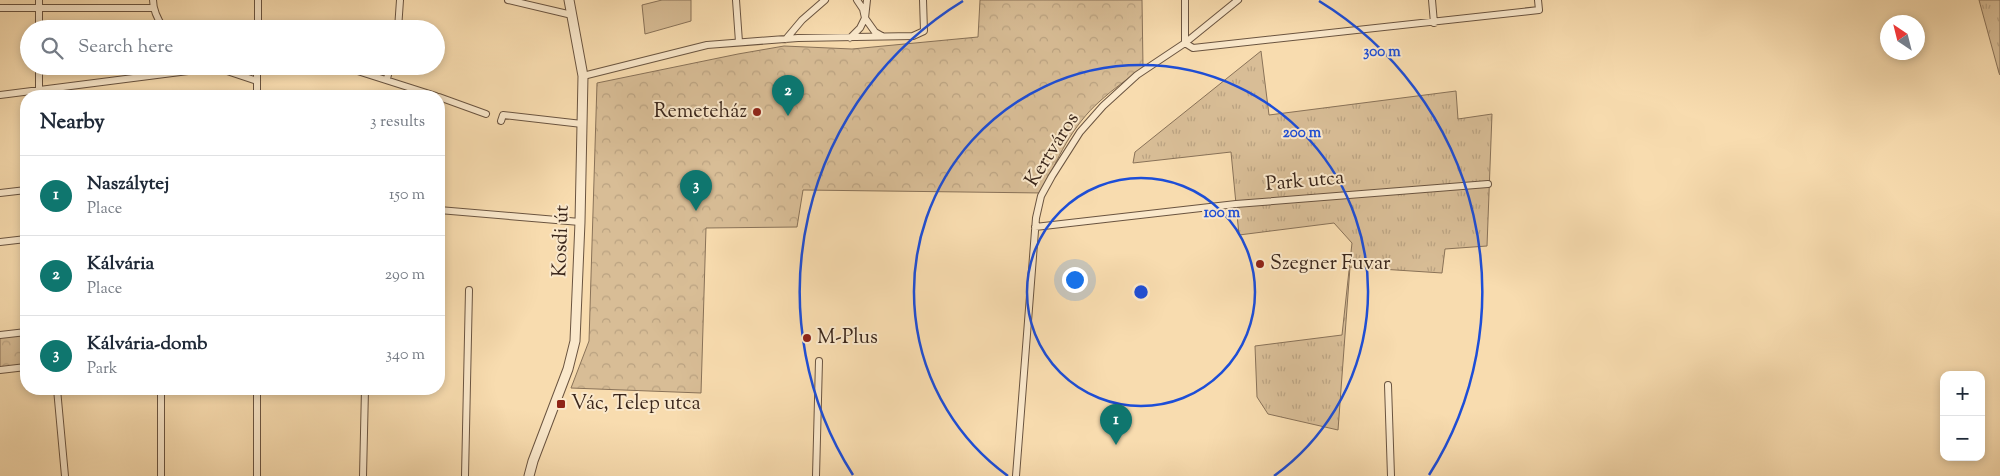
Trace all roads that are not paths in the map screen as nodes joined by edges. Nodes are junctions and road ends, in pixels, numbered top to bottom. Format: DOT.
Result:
graph roads {
  1 [pos="39,0"];
  2 [pos="153,0"];
  3 [pos="258,0"];
  4 [pos="400,0"];
  5 [pos="508,0"];
  6 [pos="569,0"];
  7 [pos="736,0"];
  8 [pos="825,0"];
  9 [pos="857,0"];
  10 [pos="867,0"];
  11 [pos="923,0"];
  12 [pos="1185,0"];
  13 [pos="1238,0"];
  14 [pos="1432,0"];
  15 [pos="1538,0"];
  16 [pos="0,8"];
  17 [pos="153,8"];
  18 [pos="39,9"];
  19 [pos="572,15"];
  20 [pos="865,18"];
  21 [pos="39,20"];
  22 [pos="158,20"];
  23 [pos="258,20"];
  24 [pos="399,20"];
  25 [pos="1434,23"];
  26 [pos="883,37"];
  27 [pos="850,38"];
  28 [pos="786,39"];
  29 [pos="739,42"];
  30 [pos="1185,43"];
  31 [pos="39,75"];
  32 [pos="155,75"];
  33 [pos="239,75"];
  34 [pos="257,75"];
  35 [pos="373,75"];
  36 [pos="388,75"];
  37 [pos="583,76"];
  38 [pos="387,79"];
  39 [pos="257,81"];
  40 [pos="39,89"];
  41 [pos="32,90"];
  42 [pos="257,90"];
  43 [pos="418,90"];
  44 [pos="20,92"];
  45 [pos="0,95"];
  46 [pos="445,100"];
  47 [pos="486,114"];
  48 [pos="501,121"];
  49 [pos="582,124"];
  50 [pos="1488,184"];
  51 [pos="20,191"];
  52 [pos="0,193"];
  53 [pos="445,211"];
  54 [pos="580,222"];
  55 [pos="1035,227"];
  56 [pos="20,240"];
  57 [pos="0,242"];
  58 [pos="469,290"];
  59 [pos="20,333"];
  60 [pos="0,335"];
  61 [pos="819,361"];
  62 [pos="20,368"];
  63 [pos="0,370"];
  64 [pos="1388,385"];
  65 [pos="58,395"];
  66 [pos="161,395"];
  67 [pos="257,395"];
  68 [pos="365,395"];
  69 [pos="65,476"];
  70 [pos="161,476"];
  71 [pos="257,476"];
  72 [pos="363,476"];
  73 [pos="465,476"];
  74 [pos="529,476"];
  75 [pos="816,476"];
  76 [pos="1016,476"];
  77 [pos="1391,476"];
  1 -- 18 [label="street"];
  2 -- 17 [label="street"];
  3 -- 23 [label="street"];
  4 -- 24 [label="street"];
  5 -- 19 [label="street"];
  6 -- 19 [label="street, Kosdi út"];
  7 -- 29 [label="street"];
  8 -- 28 [label="street"];
  9 -- 20 [label="street"];
  10 -- 20 [label="street"];
  11 -- 26 [label="street"];
  12 -- 30 [label="street"];
  13 -- 30 [label="street, Kertváros"];
  14 -- 25 [label="street"];
  15 -- 25 [label="street"];
  16 -- 18 [label="street"];
  17 -- 18 [label="street"];
  17 -- 22 [label="street"];
  18 -- 21 [label="street"];
  19 -- 37 [label="street, Kosdi út"];
  20 -- 26 [label="street"];
  20 -- 27 [label="street"];
  25 -- 30 [label="street"];
  26 -- 27 [label="street"];
  27 -- 28 [label="street"];
  28 -- 29 [label="street"];
  29 -- 37 [label="street"];
  30 -- 55 [label="street, Kertváros"];
  31 -- 40 [label="street"];
  32 -- 40 [label="street"];
  33 -- 39 [label="street"];
  34 -- 39 [label="street"];
  35 -- 38 [label="street"];
  36 -- 38 [label="street"];
  37 -- 49 [label="street, Kosdi út"];
  38 -- 43 [label="street"];
  39 -- 42 [label="street"];
  40 -- 41 [label="street"];
  44 -- 45 [label="street"];
  46 -- 47 [label="street"];
  48 -- 49 [label="street"];
  49 -- 54 [label="street, Kosdi út"];
  50 -- 55 [label="street, Park utca"];
  51 -- 52 [label="street"];
  53 -- 54 [label="street"];
  54 -- 74 [label="street, Kosdi út"];
  55 -- 76 [label="street, Kertváros"];
  56 -- 57 [label="street"];
  58 -- 73 [label="street"];
  59 -- 60 [label="street"];
  61 -- 75 [label="street"];
  62 -- 63 [label="street"];
  64 -- 77 [label="street"];
  65 -- 69 [label="street"];
  66 -- 70 [label="street"];
  67 -- 71 [label="street"];
  68 -- 72 [label="street"];
}
